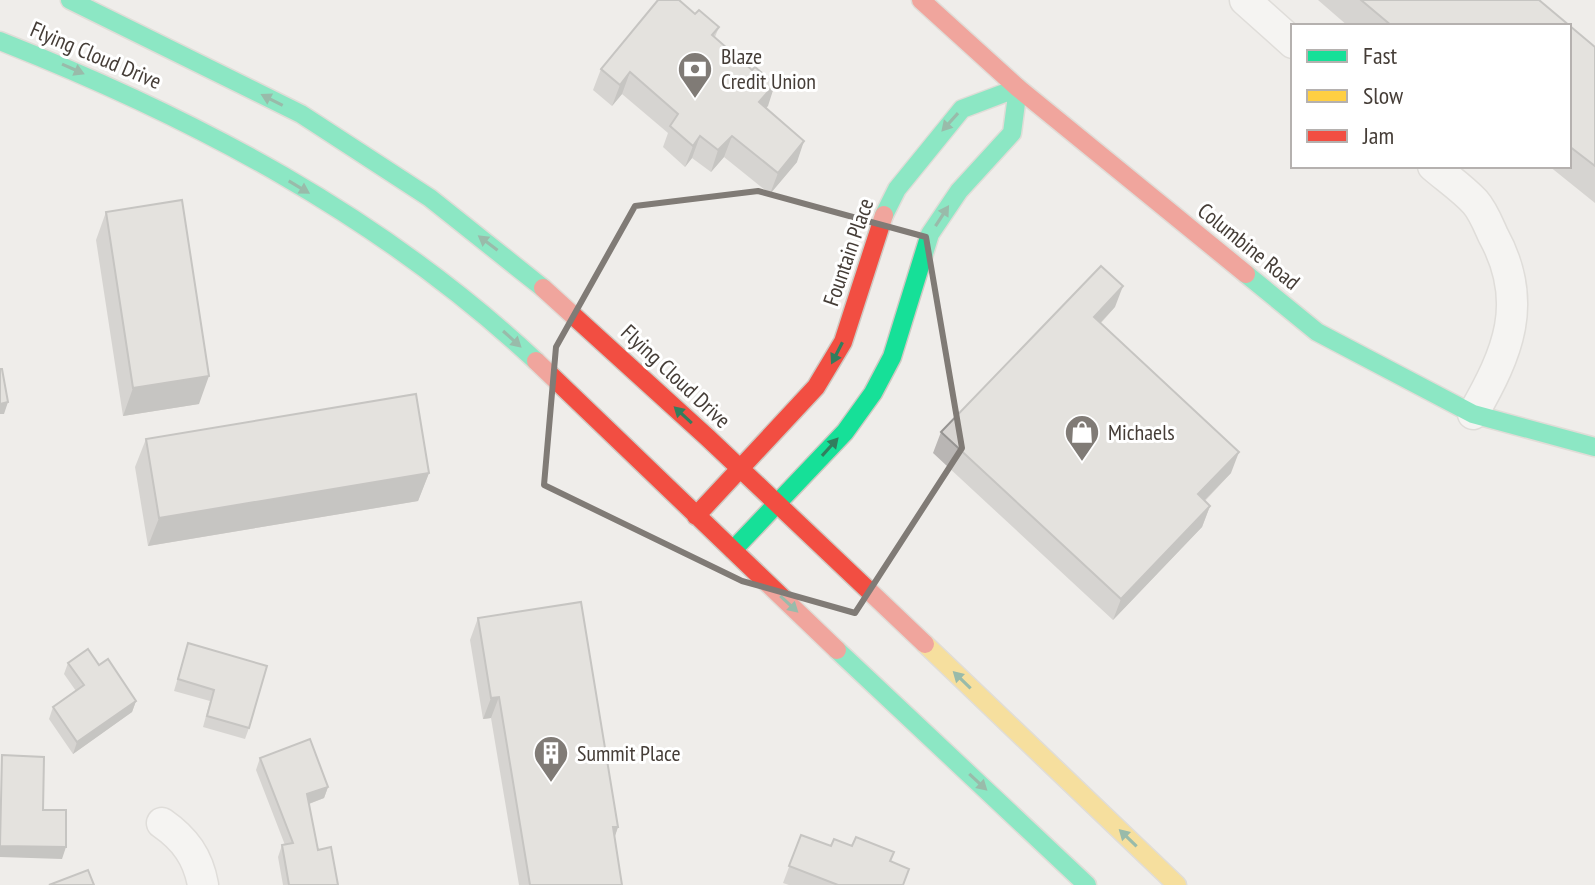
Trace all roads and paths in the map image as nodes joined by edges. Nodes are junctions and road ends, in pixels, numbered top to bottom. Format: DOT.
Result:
graph roads {
  1 [pos="70,0"];
  2 [pos="921,0"];
  3 [pos="1245,0"];
  4 [pos="0,41"];
  5 [pos="1291,41"];
  6 [pos="1018,88"];
  7 [pos="1435,168"];
  8 [pos="1473,414"];
  9 [pos="1595,447"];
  10 [pos="740,469"];
  11 [pos="777,504"];
  12 [pos="696,516"];
  13 [pos="733,550"];
  14 [pos="162,823"];
  15 [pos="203,885"];
  16 [pos="1087,885"];
  17 [pos="1177,885"];
  10 -- 1 [label="main road, Flying Cloud Drive, one-way"];
  2 -- 6 [label="main road, Columbine Road"];
  3 -- 5 [label="street"];
  4 -- 12 [label="main road, Flying Cloud Drive, one-way"];
  6 -- 8 [label="main road, Columbine Road"];
  6 -- 10 [label="main road, Fountain Place, one-way"];
  11 -- 6 [label="main road, one-way"];
  7 -- 8 [label="street"];
  8 -- 9 [label="main road, Columbine Road"];
  10 -- 11 [label="main road, Flying Cloud Drive"];
  10 -- 12 [label="main road, Fountain Place"];
  11 -- 13 [label="main road"];
  17 -- 11 [label="main road, Flying Cloud Drive, one-way"];
  12 -- 13 [label="main road, Flying Cloud Drive"];
  13 -- 16 [label="main road, Flying Cloud Drive, one-way"];
  14 -- 15 [label="street"];
}
